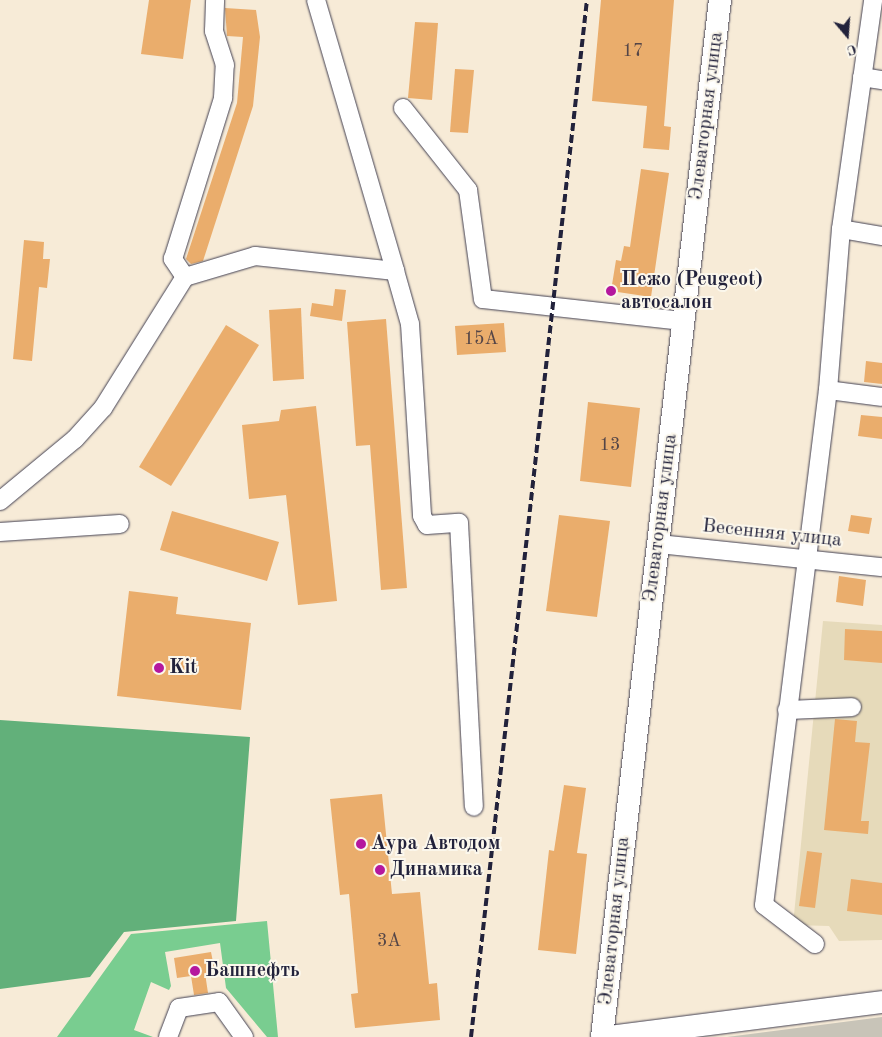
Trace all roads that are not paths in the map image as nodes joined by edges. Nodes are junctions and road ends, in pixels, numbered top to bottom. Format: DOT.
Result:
graph roads {
  1 [pos="215,0"];
  2 [pos="316,0"];
  3 [pos="720,0"];
  4 [pos="873,0"];
  5 [pos="862,77"];
  6 [pos="882,80"];
  7 [pos="403,108"];
  8 [pos="842,229"];
  9 [pos="882,236"];
  10 [pos="395,271"];
  11 [pos="185,277"];
  12 [pos="683,321"];
  13 [pos="828,390"];
  14 [pos="882,397"];
  15 [pos="0,501"];
  16 [pos="120,524"];
  17 [pos="0,532"];
  18 [pos="658,544"];
  19 [pos="804,559"];
  20 [pos="882,567"];
  21 [pos="852,707"];
  22 [pos="787,710"];
  23 [pos="474,807"];
  24 [pos="815,944"];
  25 [pos="882,1002"];
  26 [pos="168,1037"];
  27 [pos="244,1037"];
  28 [pos="602,1037"];
  29 [pos="609,1037"];
  1 -- 11 [label="street"];
  2 -- 10 [label="street"];
  3 -- 12 [label="main road, Элеваторная улица"];
  4 -- 5 [label="street"];
  5 -- 6 [label="street"];
  5 -- 8 [label="street"];
  7 -- 12 [label="street"];
  8 -- 9 [label="street"];
  8 -- 13 [label="street"];
  10 -- 11 [label="street"];
  10 -- 23 [label="street"];
  11 -- 15 [label="street"];
  12 -- 18 [label="main road, Элеваторная улица"];
  13 -- 14 [label="street"];
  13 -- 19 [label="street"];
  16 -- 17 [label="street"];
  18 -- 19 [label="street, Весенняя улица"];
  18 -- 28 [label="main road, Элеваторная улица"];
  19 -- 20 [label="street, Весенняя улица"];
  19 -- 22 [label="street"];
  21 -- 22 [label="street"];
  22 -- 24 [label="street"];
  25 -- 29 [label="main road"];
  26 -- 27 [label="street"];
}
